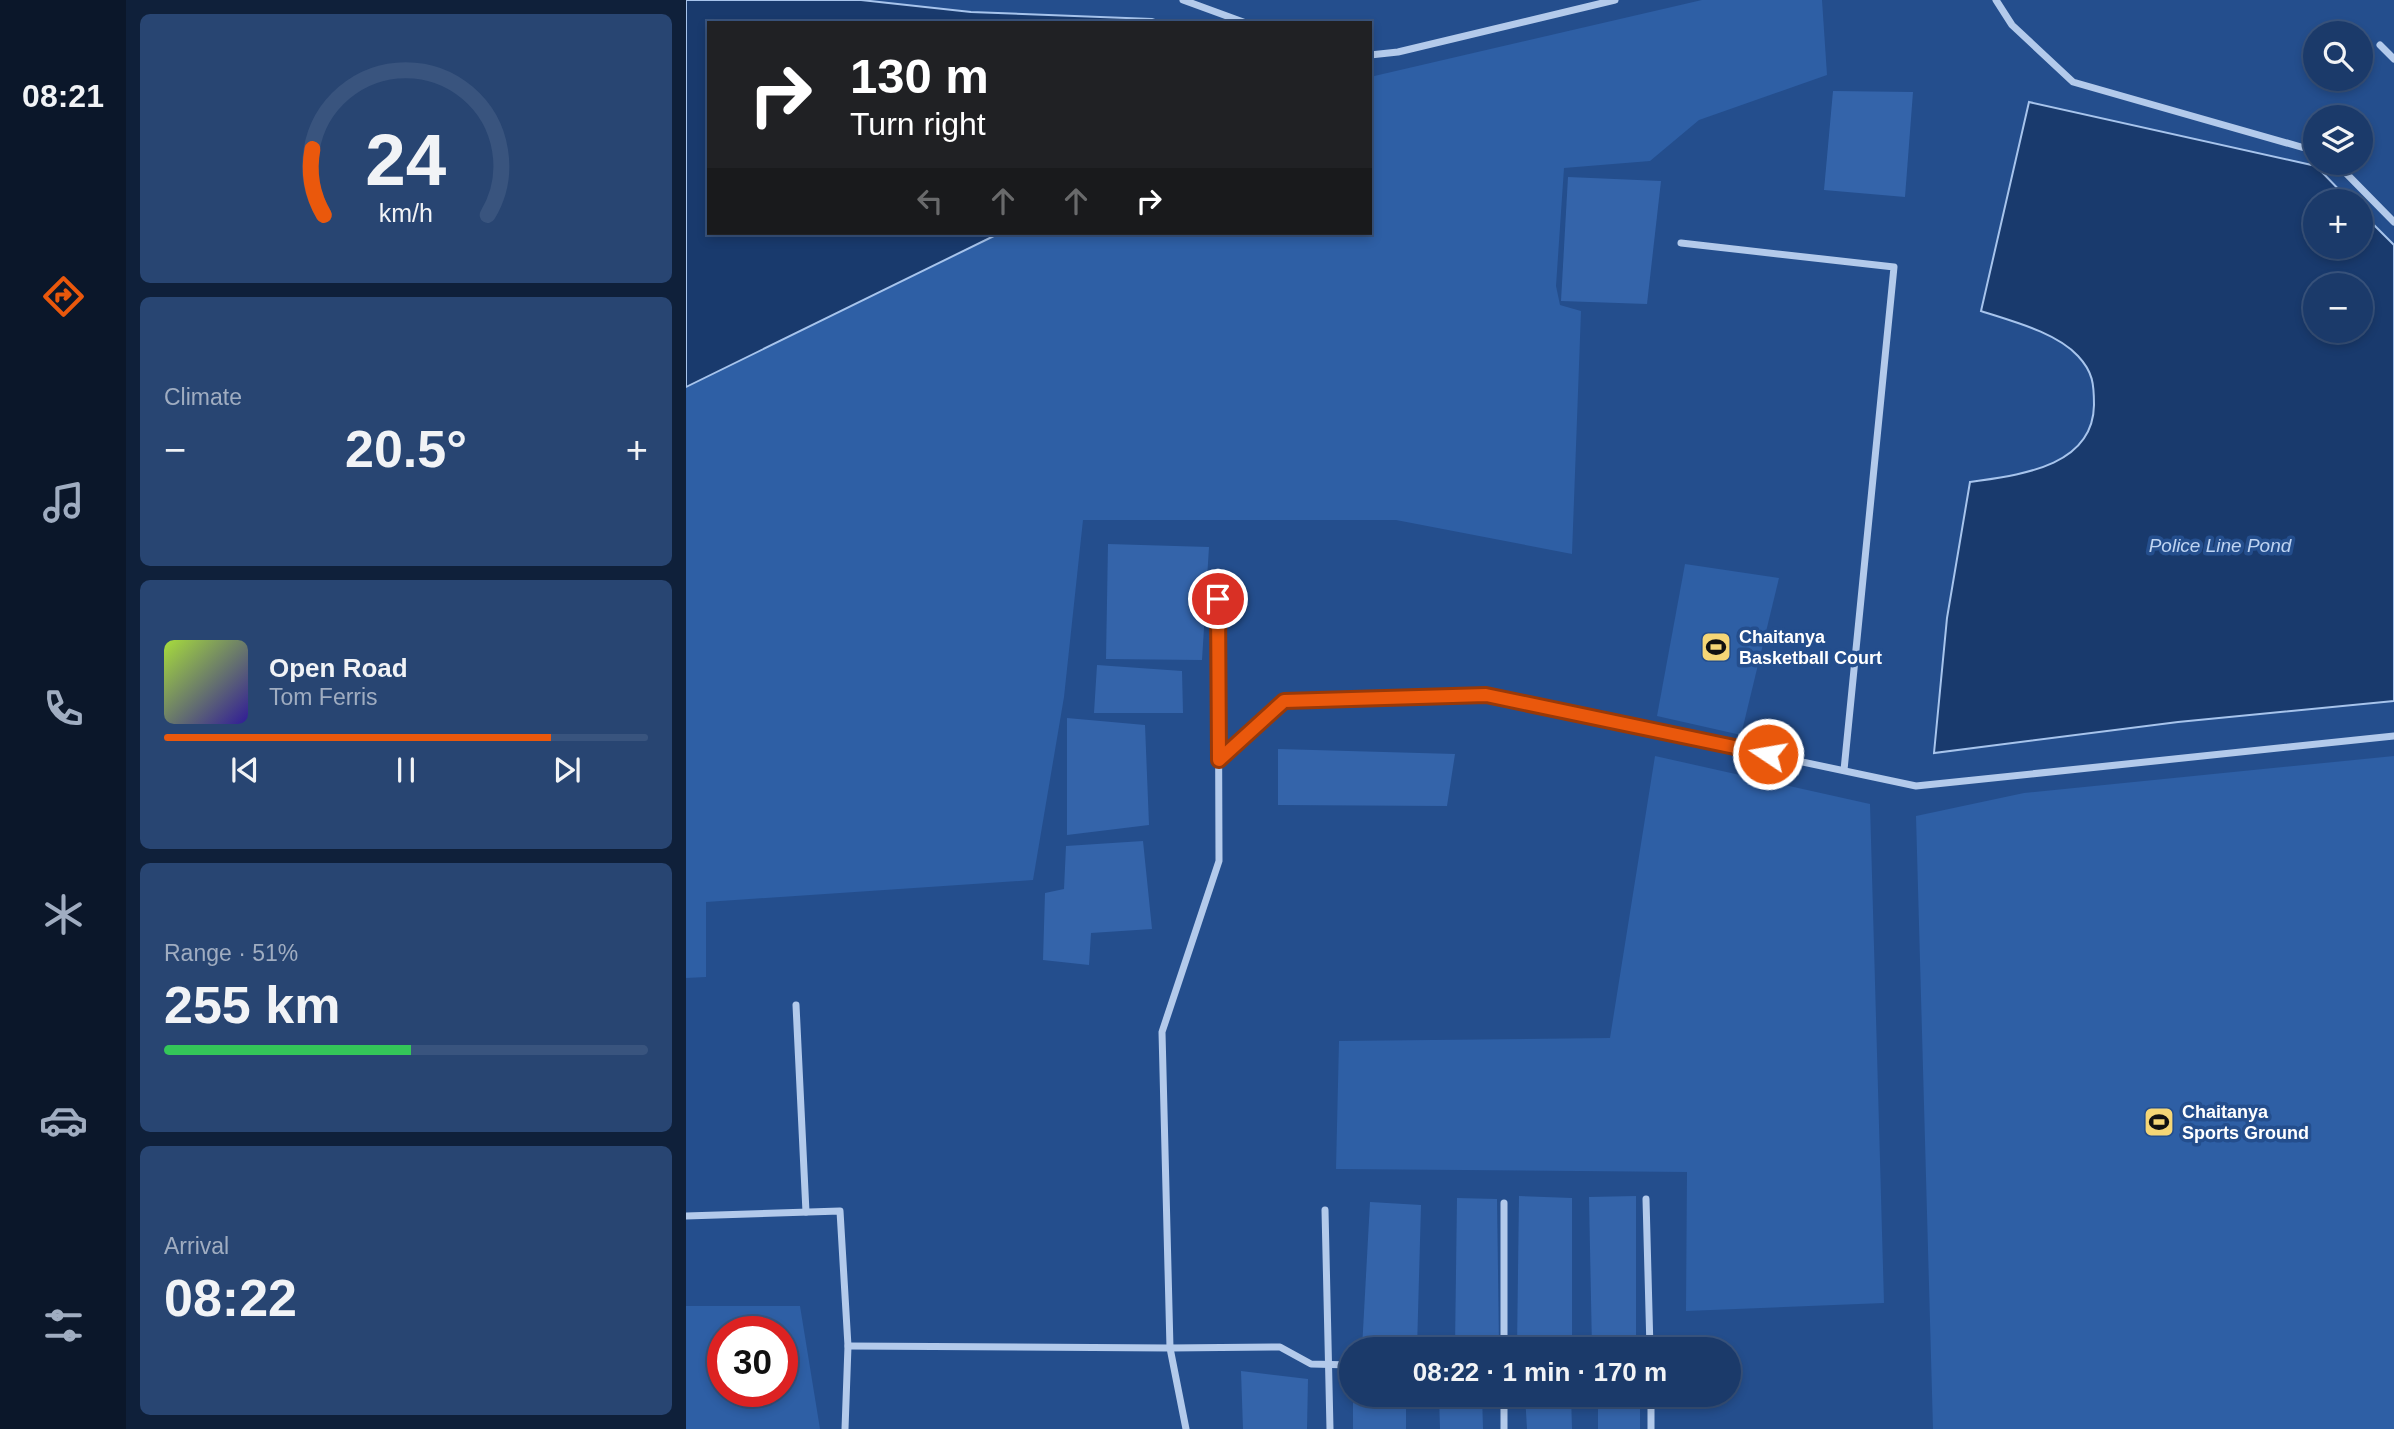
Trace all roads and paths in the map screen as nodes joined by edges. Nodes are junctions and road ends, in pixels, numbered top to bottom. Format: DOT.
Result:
graph roads {
  1 [pos="1183,0"];
  2 [pos="1615,0"];
  3 [pos="1996,0"];
  4 [pos="1241,21"];
  5 [pos="2380,45"];
  6 [pos="1372,55"];
  7 [pos="2394,59"];
  8 [pos="2303,148"];
  9 [pos="2348,175"];
  10 [pos="2394,222"];
  11 [pos="1681,243"];
  12 [pos="1218,572"];
  13 [pos="2394,736"];
  14 [pos="1219,760"];
  15 [pos="1844,770"];
  16 [pos="796,1005"];
  17 [pos="1646,1199"];
  18 [pos="1504,1203"];
  19 [pos="1325,1210"];
  20 [pos="806,1212"];
  21 [pos="686,1216"];
  22 [pos="1504,1337"];
  23 [pos="1650,1337"];
  24 [pos="848,1346"];
  25 [pos="1170,1348"];
  26 [pos="1327,1365"];
  27 [pos="1339,1365"];
  28 [pos="1504,1407"];
  29 [pos="1651,1407"];
  30 [pos="845,1429"];
  31 [pos="1186,1429"];
  32 [pos="1329,1429"];
  33 [pos="1504,1429"];
  34 [pos="1651,1429"];
  1 -- 4 [label="street"];
  2 -- 6 [label="street"];
  3 -- 8 [label="street"];
  5 -- 7 [label="street"];
  9 -- 10 [label="street"];
  11 -- 15 [label="street"];
  12 -- 14 [label="street"];
  13 -- 15 [label="street"];
  14 -- 15 [label="street"];
  14 -- 25 [label="street"];
  16 -- 20 [label="street"];
  17 -- 23 [label="street"];
  18 -- 22 [label="street"];
  19 -- 26 [label="street"];
  20 -- 21 [label="street"];
  20 -- 24 [label="street"];
  24 -- 25 [label="street"];
  24 -- 30 [label="street"];
  25 -- 26 [label="street"];
  25 -- 31 [label="street"];
  26 -- 27 [label="street"];
  26 -- 32 [label="street"];
  28 -- 33 [label="street"];
  29 -- 34 [label="street"];
}
